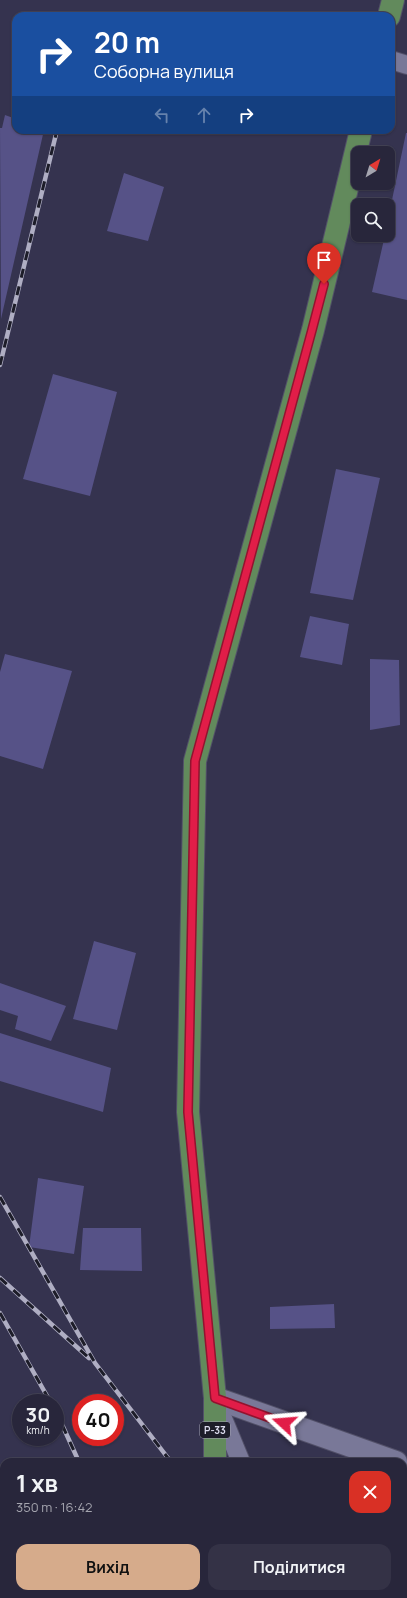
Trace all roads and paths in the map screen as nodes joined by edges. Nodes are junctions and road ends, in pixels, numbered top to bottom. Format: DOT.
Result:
graph roads {
  1 [pos="393,0"];
  2 [pos="390,12"];
  3 [pos="395,61"];
  4 [pos="407,65"];
  5 [pos="360,134"];
  6 [pos="215,1398"];
  7 [pos="215,1458"];
  8 [pos="239,1458"];
  9 [pos="385,1458"];
  1 -- 2 [label="main road"];
  3 -- 4 [label="street"];
  5 -- 6 [label="main road, Р-33"];
  6 -- 7 [label="main road, Р-33"];
  6 -- 8 [label="street"];
  6 -- 9 [label="street"];
}
